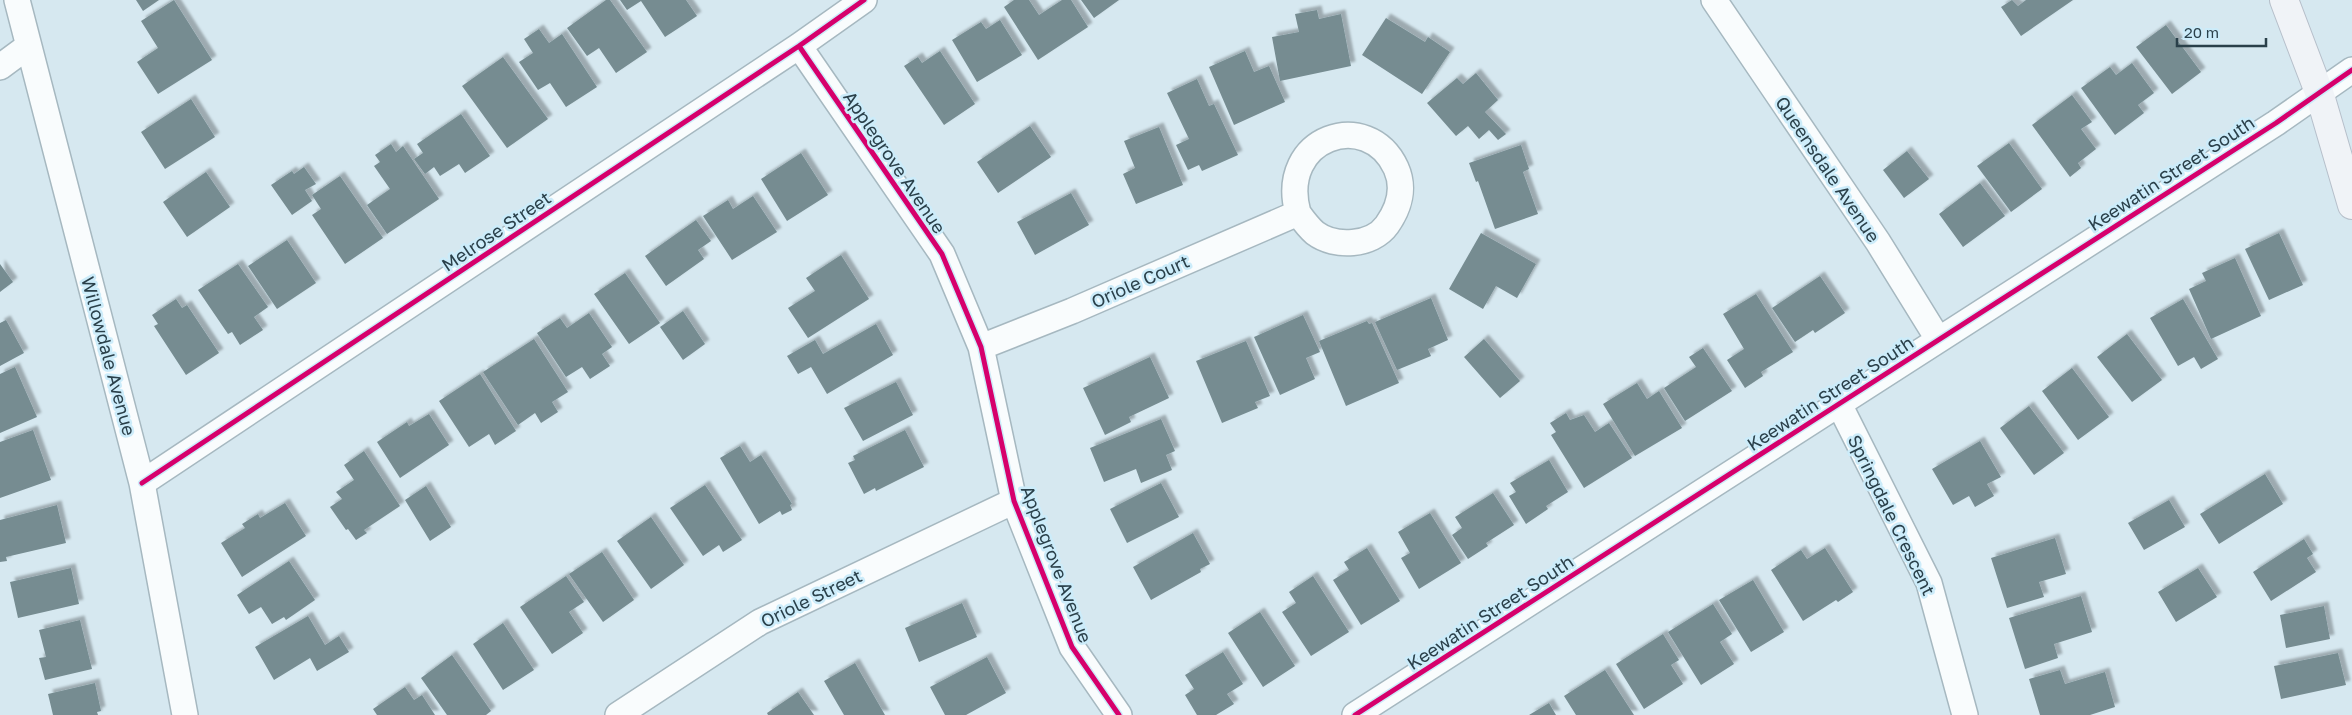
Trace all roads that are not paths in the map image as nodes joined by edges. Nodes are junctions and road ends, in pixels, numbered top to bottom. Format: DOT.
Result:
graph roads {
  1 [pos="17,0"];
  2 [pos="864,0"];
  3 [pos="1714,0"];
  4 [pos="2284,0"];
  5 [pos="799,46"];
  6 [pos="27,47"];
  7 [pos="0,67"];
  8 [pos="2352,70"];
  9 [pos="2319,92"];
  10 [pos="2352,205"];
  11 [pos="1298,213"];
  12 [pos="1938,339"];
  13 [pos="981,347"];
  14 [pos="1839,404"];
  15 [pos="142,483"];
  16 [pos="1014,501"];
  17 [pos="185,715"];
  18 [pos="618,715"];
  19 [pos="1119,715"];
  20 [pos="1356,715"];
  21 [pos="1965,715"];
  1 -- 6 [label="street, Willowdale Avenue"];
  2 -- 5 [label="street, Melrose Street"];
  3 -- 12 [label="street, Queensdale Avenue"];
  4 -- 9 [label="main road"];
  5 -- 13 [label="street, Applegrove Avenue"];
  5 -- 15 [label="street, Melrose Street"];
  6 -- 7 [label="street"];
  6 -- 15 [label="street, Willowdale Avenue"];
  8 -- 9 [label="street, Keewatin Street South"];
  9 -- 10 [label="main road"];
  9 -- 12 [label="street, Keewatin Street South"];
  11 -- 11 [label="street"];
  11 -- 13 [label="street, Oriole Court"];
  12 -- 14 [label="street, Keewatin Street South"];
  13 -- 16 [label="street, Applegrove Avenue"];
  14 -- 20 [label="street, Keewatin Street South"];
  14 -- 21 [label="street, Springdale Crescent"];
  15 -- 17 [label="street, Willowdale Avenue"];
  16 -- 18 [label="street, Oriole Street"];
  16 -- 19 [label="street, Applegrove Avenue"];
}
